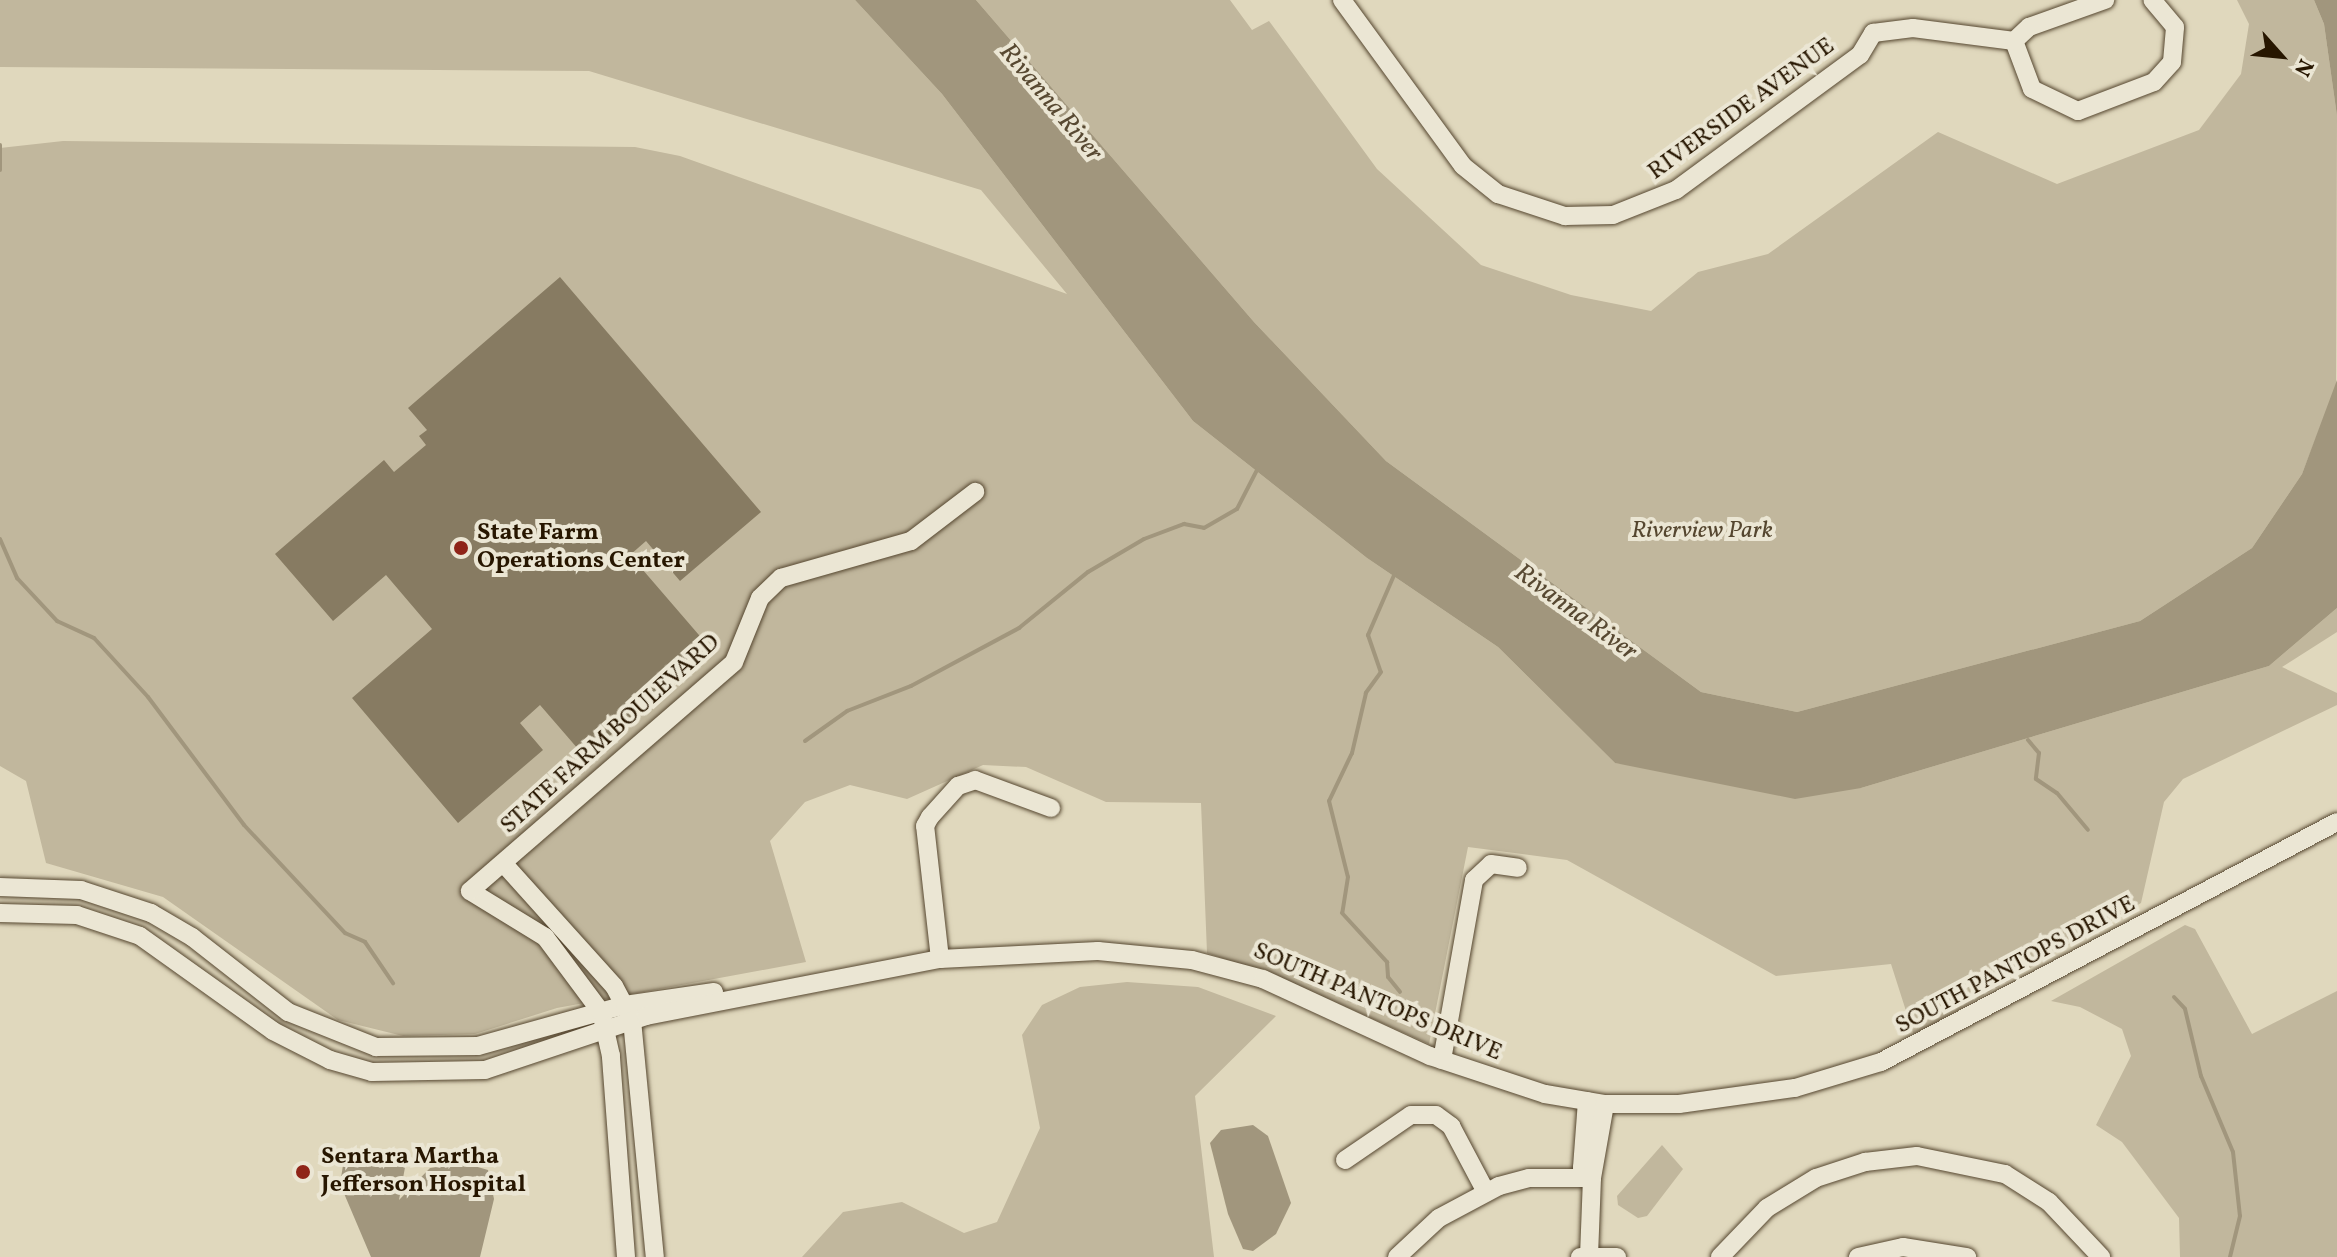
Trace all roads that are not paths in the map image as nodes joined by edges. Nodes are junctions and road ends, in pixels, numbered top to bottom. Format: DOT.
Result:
graph roads {
  1 [pos="1342,0"];
  2 [pos="2105,0"];
  3 [pos="2152,0"];
  4 [pos="2014,41"];
  5 [pos="975,492"];
  6 [pos="1051,808"];
  7 [pos="2337,822"];
  8 [pos="504,864"];
  9 [pos="1518,868"];
  10 [pos="0,887"];
  11 [pos="0,913"];
  12 [pos="940,959"];
  13 [pos="601,1012"];
  14 [pos="629,1012"];
  15 [pos="606,1032"];
  16 [pos="1442,1060"];
  17 [pos="1596,1103"];
  18 [pos="1345,1160"];
  19 [pos="1592,1178"];
  20 [pos="1486,1192"];
  21 [pos="1585,1256"];
  22 [pos="626,1257"];
  23 [pos="655,1257"];
  24 [pos="1397,1257"];
  25 [pos="1617,1257"];
  26 [pos="1720,1257"];
  27 [pos="1858,1257"];
  28 [pos="1967,1257"];
  29 [pos="2101,1257"];
  1 -- 4 [label="street, RIVERSIDE AVENUE"];
  2 -- 4 [label="street"];
  3 -- 4 [label="street"];
  5 -- 8 [label="street, STATE FARM BOULEVARD"];
  6 -- 12 [label="street"];
  7 -- 17 [label="street, SOUTH PANTOPS DRIVE"];
  8 -- 13 [label="street, STATE FARM BOULEVARD"];
  8 -- 14 [label="street, STATE FARM BOULEVARD"];
  9 -- 16 [label="street"];
  10 -- 13 [label="street"];
  11 -- 15 [label="street"];
  12 -- 14 [label="street, SOUTH PANTOPS DRIVE"];
  12 -- 16 [label="street, SOUTH PANTOPS DRIVE"];
  13 -- 14 [label="street"];
  13 -- 15 [label="street, STATE FARM BOULEVARD"];
  14 -- 15 [label="street"];
  14 -- 23 [label="street"];
  15 -- 22 [label="street, STATE FARM BOULEVARD"];
  16 -- 17 [label="street, SOUTH PANTOPS DRIVE"];
  17 -- 19 [label="street"];
  18 -- 20 [label="street"];
  19 -- 20 [label="street"];
  19 -- 21 [label="street"];
  20 -- 24 [label="street"];
  21 -- 25 [label="street"];
  26 -- 29 [label="street"];
  27 -- 28 [label="street"];
}
